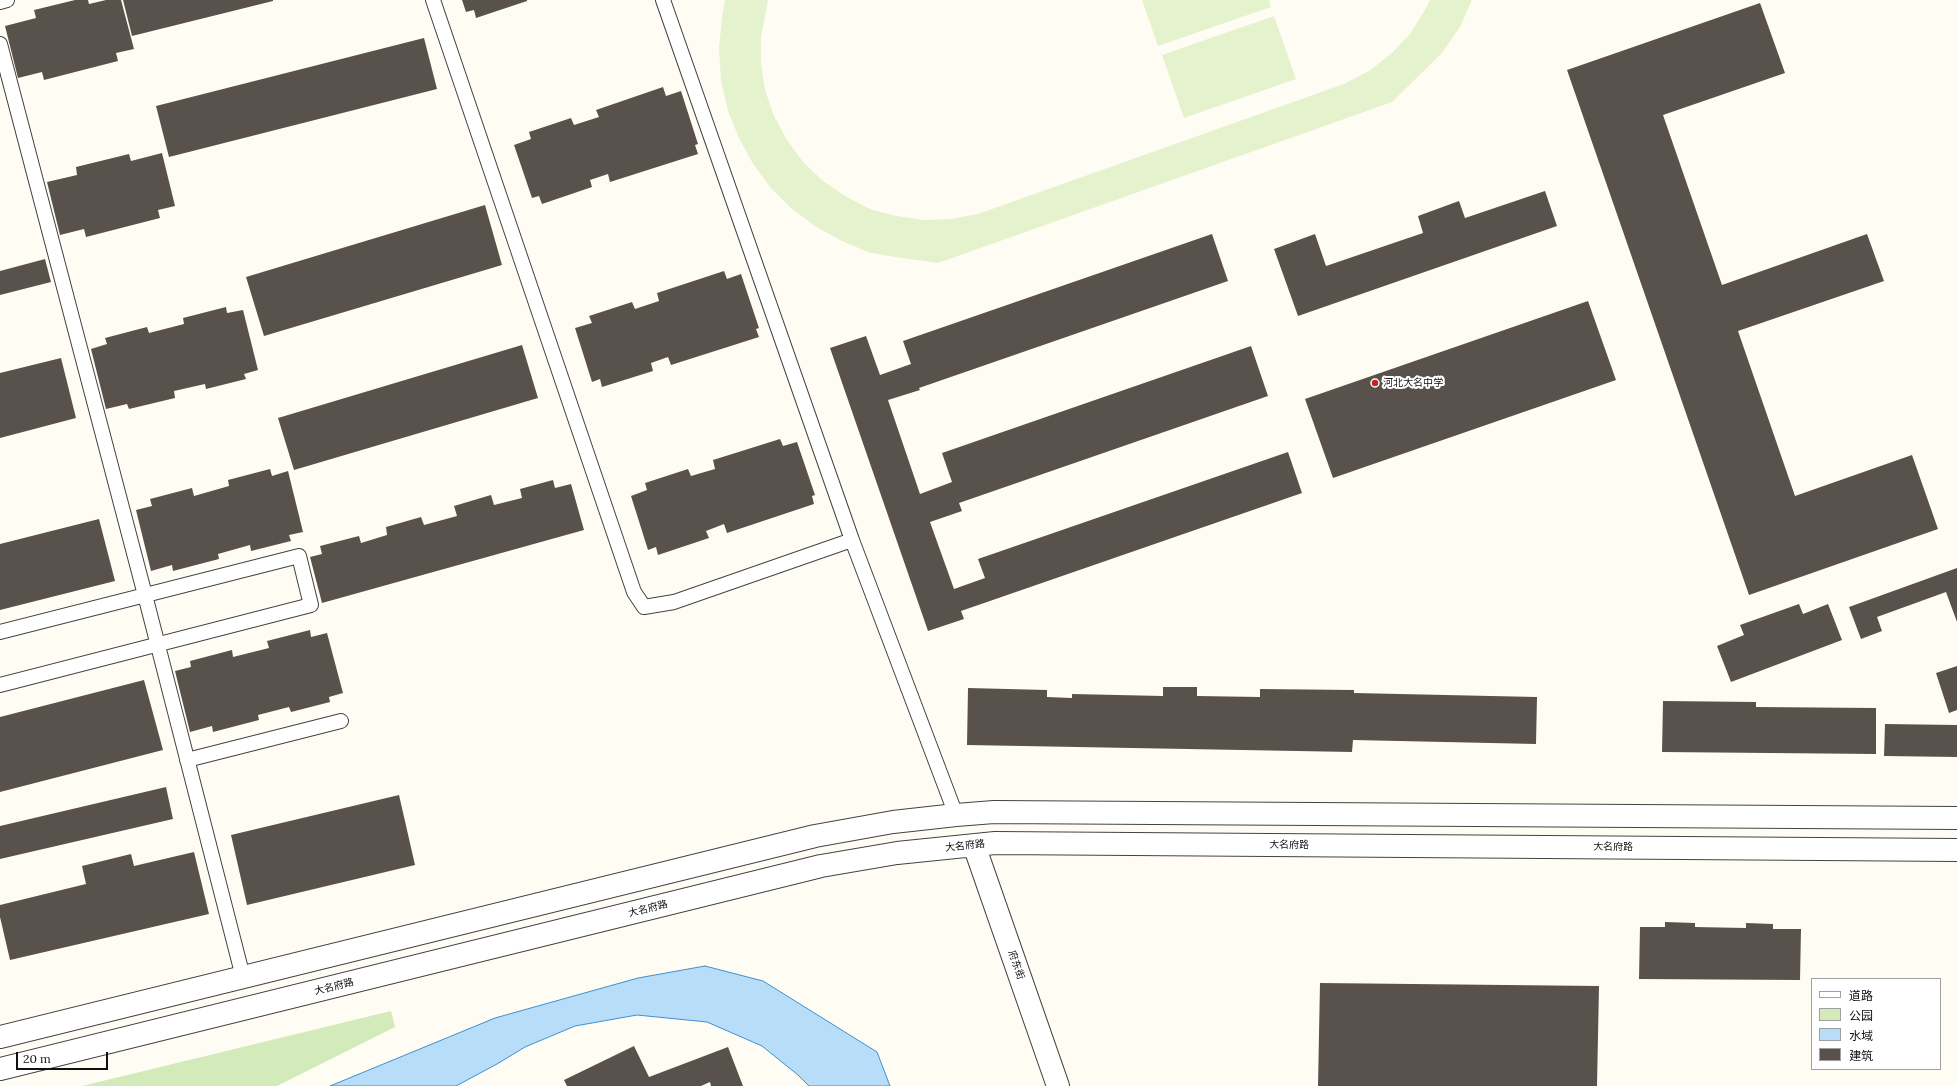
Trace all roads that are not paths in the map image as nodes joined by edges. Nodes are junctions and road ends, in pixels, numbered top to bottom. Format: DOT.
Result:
graph roads {
  1 [pos="7,0"];
  2 [pos="433,0"];
  3 [pos="663,0"];
  4 [pos="0,2"];
  5 [pos="0,44"];
  6 [pos="852,540"];
  7 [pos="145,595"];
  8 [pos="0,632"];
  9 [pos="158,644"];
  10 [pos="0,685"];
  11 [pos="341,721"];
  12 [pos="187,760"];
  13 [pos="956,815"];
  14 [pos="1957,818"];
  15 [pos="974,845"];
  16 [pos="1957,850"];
  17 [pos="243,977"];
  18 [pos="0,1036"];
  19 [pos="0,1069"];
  20 [pos="1058,1086"];
  1 -- 4 [label="lane"];
  2 -- 6 [label="lane"];
  3 -- 6 [label="lane"];
  5 -- 7 [label="lane"];
  6 -- 13 [label="lane"];
  7 -- 8 [label="lane"];
  7 -- 9 [label="lane"];
  7 -- 9 [label="lane"];
  9 -- 10 [label="lane"];
  9 -- 12 [label="lane"];
  11 -- 12 [label="lane"];
  12 -- 17 [label="lane"];
  13 -- 14 [label="street"];
  13 -- 17 [label="street"];
  15 -- 16 [label="street, 大名府路"];
  15 -- 19 [label="street, 大名府路"];
  15 -- 20 [label="street, 府东街"];
  17 -- 18 [label="street"];
}
